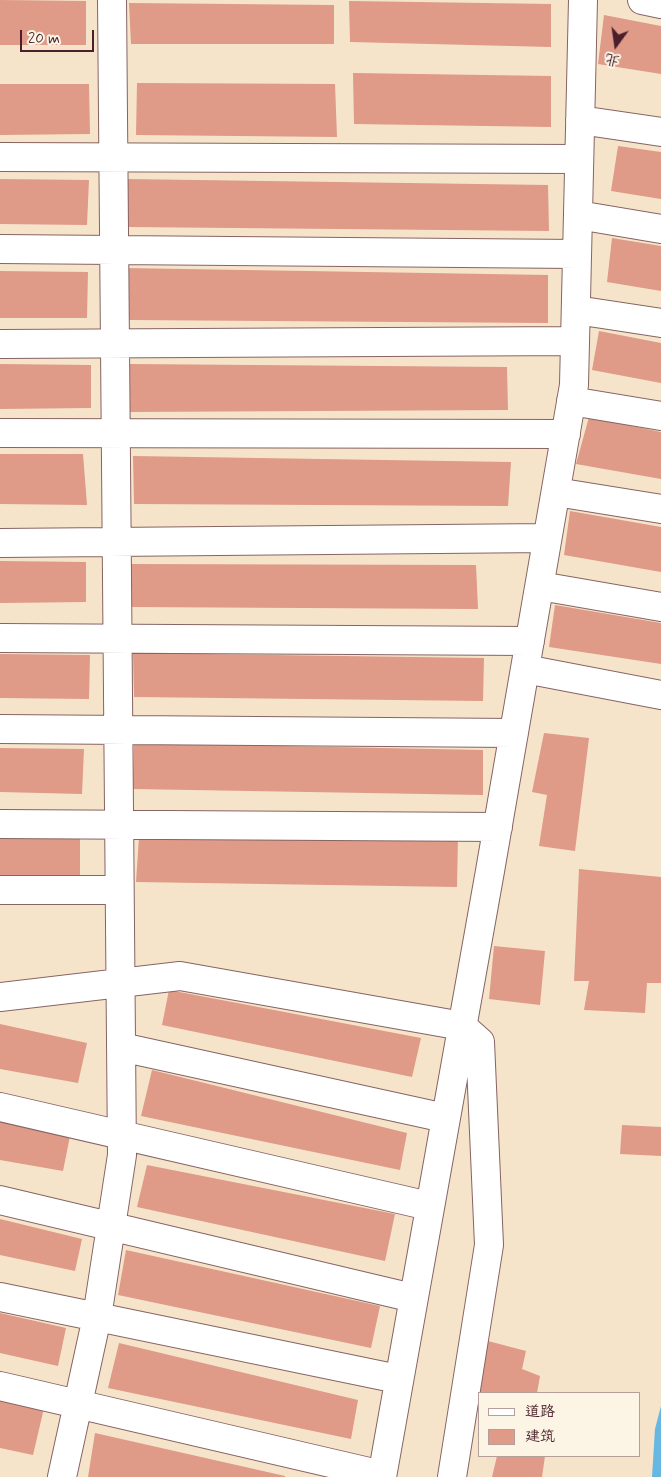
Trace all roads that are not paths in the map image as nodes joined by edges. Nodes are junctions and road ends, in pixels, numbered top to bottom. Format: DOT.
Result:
graph roads {
  1 [pos="112,0"];
  2 [pos="583,0"];
  3 [pos="642,0"];
  4 [pos="661,4"];
  5 [pos="580,120"];
  6 [pos="661,132"];
  7 [pos="0,157"];
  8 [pos="113,158"];
  9 [pos="579,159"];
  10 [pos="578,215"];
  11 [pos="661,229"];
  12 [pos="0,249"];
  13 [pos="114,250"];
  14 [pos="577,254"];
  15 [pos="576,310"];
  16 [pos="661,323"];
  17 [pos="575,341"];
  18 [pos="0,344"];
  19 [pos="114,344"];
  20 [pos="571,402"];
  21 [pos="661,416"];
  22 [pos="0,433"];
  23 [pos="115,433"];
  24 [pos="566,434"];
  25 [pos="556,492"];
  26 [pos="661,509"];
  27 [pos="548,538"];
  28 [pos="0,543"];
  29 [pos="540,586"];
  30 [pos="661,607"];
  31 [pos="0,638"];
  32 [pos="117,639"];
  33 [pos="530,641"];
  34 [pos="525,669"];
  35 [pos="661,695"];
  36 [pos="0,729"];
  37 [pos="118,730"];
  38 [pos="514,733"];
  39 [pos="0,824"];
  40 [pos="119,825"];
  41 [pos="498,827"];
  42 [pos="0,890"];
  43 [pos="119,890"];
  44 [pos="120,984"];
  45 [pos="0,997"];
  46 [pos="462,1026"];
  47 [pos="121,1047"];
  48 [pos="0,1106"];
  49 [pos="445,1118"];
  50 [pos="122,1135"];
  51 [pos="0,1200"];
  52 [pos="429,1206"];
  53 [pos="111,1226"];
  54 [pos="0,1297"];
  55 [pos="413,1298"];
  56 [pos="97,1317"];
  57 [pos="398,1379"];
  58 [pos="0,1386"];
  59 [pos="78,1404"];
  60 [pos="382,1476"];
  61 [pos="62,1477"];
  62 [pos="452,1477"];
  1 -- 8 [label="street"];
  2 -- 5 [label="street"];
  3 -- 4 [label="street"];
  5 -- 6 [label="street"];
  5 -- 9 [label="street"];
  7 -- 8 [label="street"];
  8 -- 9 [label="street"];
  8 -- 13 [label="street"];
  9 -- 10 [label="street"];
  10 -- 11 [label="street"];
  10 -- 14 [label="street"];
  12 -- 13 [label="street"];
  13 -- 14 [label="street"];
  13 -- 19 [label="street"];
  14 -- 15 [label="street"];
  15 -- 16 [label="street"];
  15 -- 17 [label="street"];
  17 -- 19 [label="street"];
  17 -- 20 [label="street"];
  18 -- 19 [label="street"];
  19 -- 23 [label="street"];
  20 -- 21 [label="street"];
  20 -- 24 [label="street"];
  22 -- 23 [label="street"];
  23 -- 24 [label="street"];
  23 -- 32 [label="street"];
  24 -- 25 [label="street"];
  25 -- 26 [label="street"];
  25 -- 27 [label="street"];
  27 -- 28 [label="street"];
  27 -- 29 [label="street"];
  29 -- 30 [label="street"];
  29 -- 33 [label="street"];
  31 -- 32 [label="street"];
  32 -- 33 [label="street"];
  32 -- 37 [label="street"];
  33 -- 34 [label="street"];
  34 -- 35 [label="street"];
  34 -- 38 [label="street"];
  36 -- 37 [label="street"];
  37 -- 38 [label="street"];
  37 -- 40 [label="street"];
  38 -- 41 [label="street"];
  39 -- 40 [label="street"];
  40 -- 41 [label="street"];
  40 -- 43 [label="street"];
  41 -- 46 [label="street"];
  42 -- 43 [label="street"];
  43 -- 44 [label="street"];
  44 -- 45 [label="street"];
  44 -- 46 [label="street"];
  44 -- 47 [label="street"];
  46 -- 49 [label="street"];
  46 -- 62 [label="street"];
  47 -- 49 [label="street"];
  47 -- 50 [label="street"];
  48 -- 50 [label="street"];
  49 -- 52 [label="street"];
  50 -- 52 [label="street"];
  50 -- 53 [label="street"];
  51 -- 53 [label="street"];
  52 -- 55 [label="street"];
  53 -- 55 [label="street"];
  53 -- 56 [label="street"];
  54 -- 56 [label="street"];
  55 -- 57 [label="street"];
  56 -- 57 [label="street"];
  56 -- 59 [label="street"];
  57 -- 60 [label="street"];
  58 -- 59 [label="street"];
  59 -- 60 [label="street"];
  59 -- 61 [label="street"];
}
